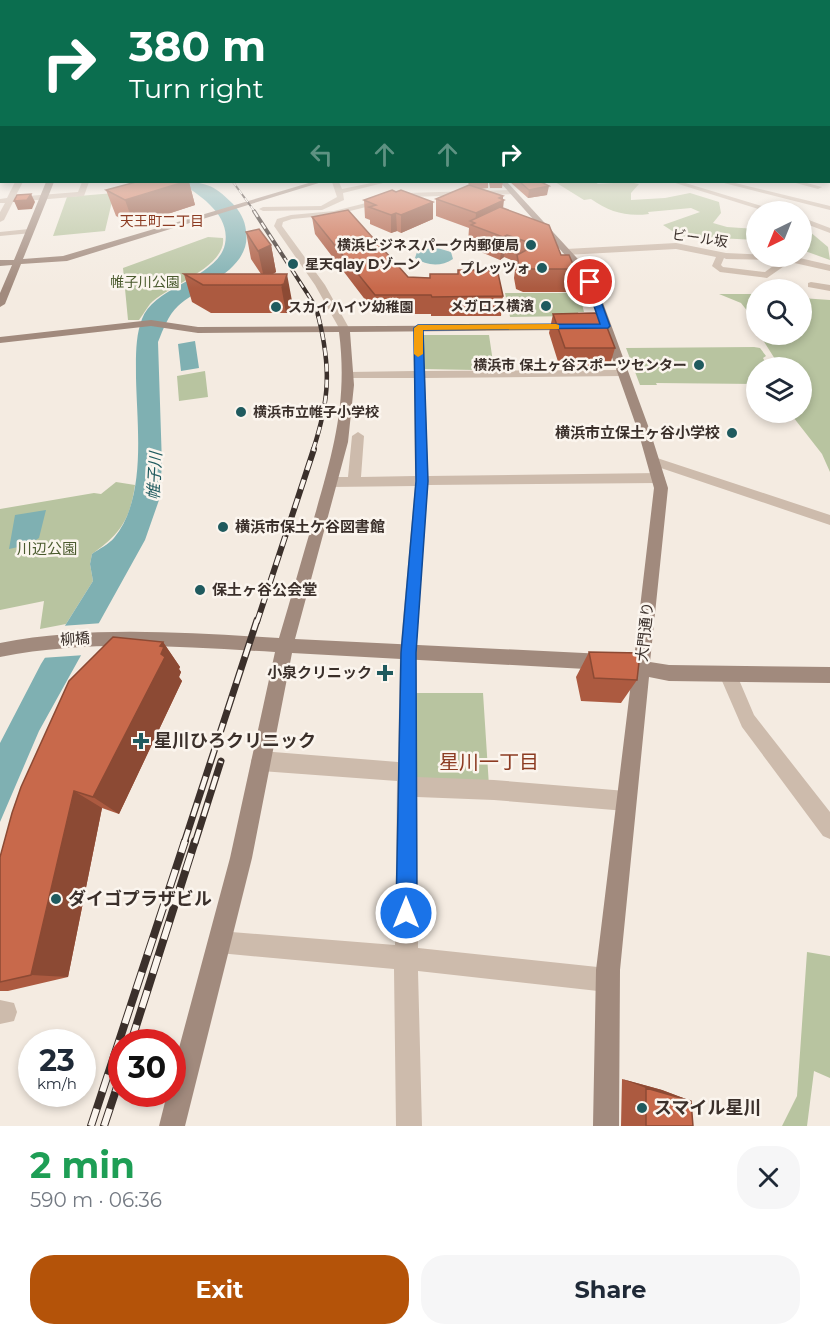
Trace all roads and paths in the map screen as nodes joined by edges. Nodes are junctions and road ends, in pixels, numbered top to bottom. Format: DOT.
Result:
graph roads {
  1 [pos="18,184"];
  2 [pos="49,184"];
  3 [pos="85,184"];
  4 [pos="313,184"];
  5 [pos="337,184"];
  6 [pos="376,184"];
  7 [pos="388,184"];
  8 [pos="505,184"];
  9 [pos="683,184"];
  10 [pos="705,184"];
  11 [pos="731,184"];
  12 [pos="792,184"];
  13 [pos="801,184"];
  14 [pos="392,185"];
  15 [pos="698,187"];
  16 [pos="818,187"];
  17 [pos="401,189"];
  18 [pos="340,192"];
  19 [pos="512,192"];
  20 [pos="411,194"];
  21 [pos="775,194"];
  22 [pos="44,197"];
  23 [pos="9,200"];
  24 [pos="257,200"];
  25 [pos="0,201"];
  26 [pos="746,202"];
  27 [pos="830,208"];
  28 [pos="270,217"];
  29 [pos="0,220"];
  30 [pos="812,224"];
  31 [pos="29,231"];
  32 [pos="830,231"];
  33 [pos="0,234"];
  34 [pos="566,252"];
  35 [pos="721,255"];
  36 [pos="812,255"];
  37 [pos="746,256"];
  38 [pos="17,262"];
  39 [pos="0,263"];
  40 [pos="812,264"];
  41 [pos="780,267"];
  42 [pos="828,267"];
  43 [pos="812,285"];
  44 [pos="830,288"];
  45 [pos="2,292"];
  46 [pos="0,304"];
  47 [pos="582,327"];
  48 [pos="344,328"];
  49 [pos="418,328"];
  50 [pos="0,340"];
  51 [pos="622,373"];
  52 [pos="418,374"];
  53 [pos="349,375"];
  54 [pos="358,436"];
  55 [pos="654,461"];
  56 [pos="658,477"];
  57 [pos="422,481"];
  58 [pos="331,482"];
  59 [pos="354,482"];
  60 [pos="830,520"];
  61 [pos="285,646"];
  62 [pos="0,650"];
  63 [pos="408,653"];
  64 [pos="641,668"];
  65 [pos="728,674"];
  66 [pos="830,675"];
  67 [pos="261,761"];
  68 [pos="408,779"];
  69 [pos="626,801"];
  70 [pos="830,829"];
  71 [pos="219,942"];
  72 [pos="406,958"];
  73 [pos="608,980"];
  74 [pos="172,1126"];
  75 [pos="409,1126"];
  76 [pos="606,1126"];
  1 -- 23 [label="street"];
  2 -- 22 [label="street"];
  3 -- 22 [label="street"];
  4 -- 24 [label="street"];
  5 -- 18 [label="street"];
  6 -- 18 [label="street"];
  7 -- 14 [label="street"];
  8 -- 19 [label="street, 大門通り"];
  9 -- 15 [label="street"];
  10 -- 15 [label="street"];
  11 -- 21 [label="street"];
  12 -- 21 [label="street"];
  13 -- 16 [label="street"];
  15 -- 26 [label="street"];
  17 -- 20 [label="street"];
  18 -- 28 [label="street"];
  19 -- 20 [label="street"];
  19 -- 34 [label="street, 大門通り"];
  20 -- 28 [label="street"];
  21 -- 27 [label="street"];
  22 -- 23 [label="street"];
  22 -- 31 [label="street"];
  23 -- 25 [label="street"];
  23 -- 29 [label="street"];
  24 -- 28 [label="street"];
  24 -- 38 [label="street"];
  28 -- 48 [label="street"];
  30 -- 32 [label="street"];
  31 -- 33 [label="street"];
  31 -- 38 [label="street"];
  34 -- 35 [label="street, ビール坂"];
  34 -- 51 [label="street, 大門通り"];
  35 -- 37 [label="street, ビール坂"];
  35 -- 41 [label="street"];
  36 -- 42 [label="street"];
  38 -- 39 [label="street"];
  38 -- 45 [label="street"];
  40 -- 42 [label="street, ビール坂"];
  43 -- 44 [label="street"];
  45 -- 46 [label="street"];
  47 -- 49 [label="street"];
  48 -- 49 [label="street"];
  48 -- 50 [label="street"];
  48 -- 53 [label="street"];
  49 -- 52 [label="street"];
  51 -- 52 [label="street"];
  51 -- 55 [label="street, 大門通り"];
  52 -- 53 [label="street"];
  52 -- 57 [label="street"];
  53 -- 58 [label="street"];
  54 -- 59 [label="street"];
  55 -- 56 [label="street, 大門通り"];
  55 -- 60 [label="street"];
  56 -- 57 [label="street"];
  56 -- 64 [label="street, 大門通り"];
  57 -- 59 [label="street"];
  57 -- 63 [label="street"];
  58 -- 59 [label="street"];
  58 -- 61 [label="street"];
  61 -- 62 [label="street, 柳橋"];
  61 -- 63 [label="street, 柳橋"];
  61 -- 67 [label="street"];
  63 -- 64 [label="street, 柳橋"];
  63 -- 68 [label="street"];
  64 -- 65 [label="street, 柳橋"];
  64 -- 69 [label="street, 大門通り"];
  65 -- 66 [label="street, 柳橋"];
  65 -- 70 [label="street"];
  67 -- 68 [label="street"];
  67 -- 71 [label="street"];
  68 -- 69 [label="street"];
  68 -- 72 [label="street"];
  69 -- 73 [label="street, 大門通り"];
  71 -- 72 [label="street"];
  71 -- 74 [label="street"];
  72 -- 73 [label="street"];
  72 -- 75 [label="street"];
  73 -- 76 [label="street, 大門通り"];
}
